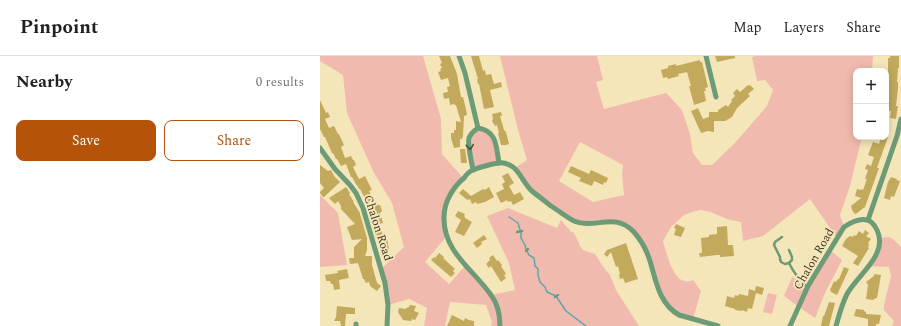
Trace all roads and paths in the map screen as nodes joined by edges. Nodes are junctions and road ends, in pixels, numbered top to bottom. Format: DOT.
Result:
graph roads {
  1 [pos="459,56"];
  2 [pos="706,56"];
  3 [pos="716,97"];
  4 [pos="901,119"];
  5 [pos="478,128"];
  6 [pos="320,148"];
  7 [pos="499,163"];
  8 [pos="473,170"];
  9 [pos="868,220"];
  10 [pos="782,237"];
  11 [pos="789,250"];
  12 [pos="789,263"];
  13 [pos="808,287"];
  14 [pos="387,326"];
  15 [pos="500,326"];
  16 [pos="718,326"];
  17 [pos="790,326"];
  18 [pos="836,326"];
  1 -- 5 [label="street"];
  2 -- 3 [label="street"];
  4 -- 9 [label="street"];
  5 -- 7 [label="street"];
  5 -- 8 [label="street, one-way"];
  6 -- 14 [label="street, Chalon Road"];
  7 -- 8 [label="street"];
  7 -- 16 [label="street"];
  8 -- 15 [label="street"];
  9 -- 13 [label="street, Chalon Road"];
  9 -- 18 [label="street"];
  10 -- 12 [label="lane"];
  11 -- 12 [label="lane"];
  12 -- 13 [label="lane"];
  13 -- 17 [label="street, Chalon Road"];
}
